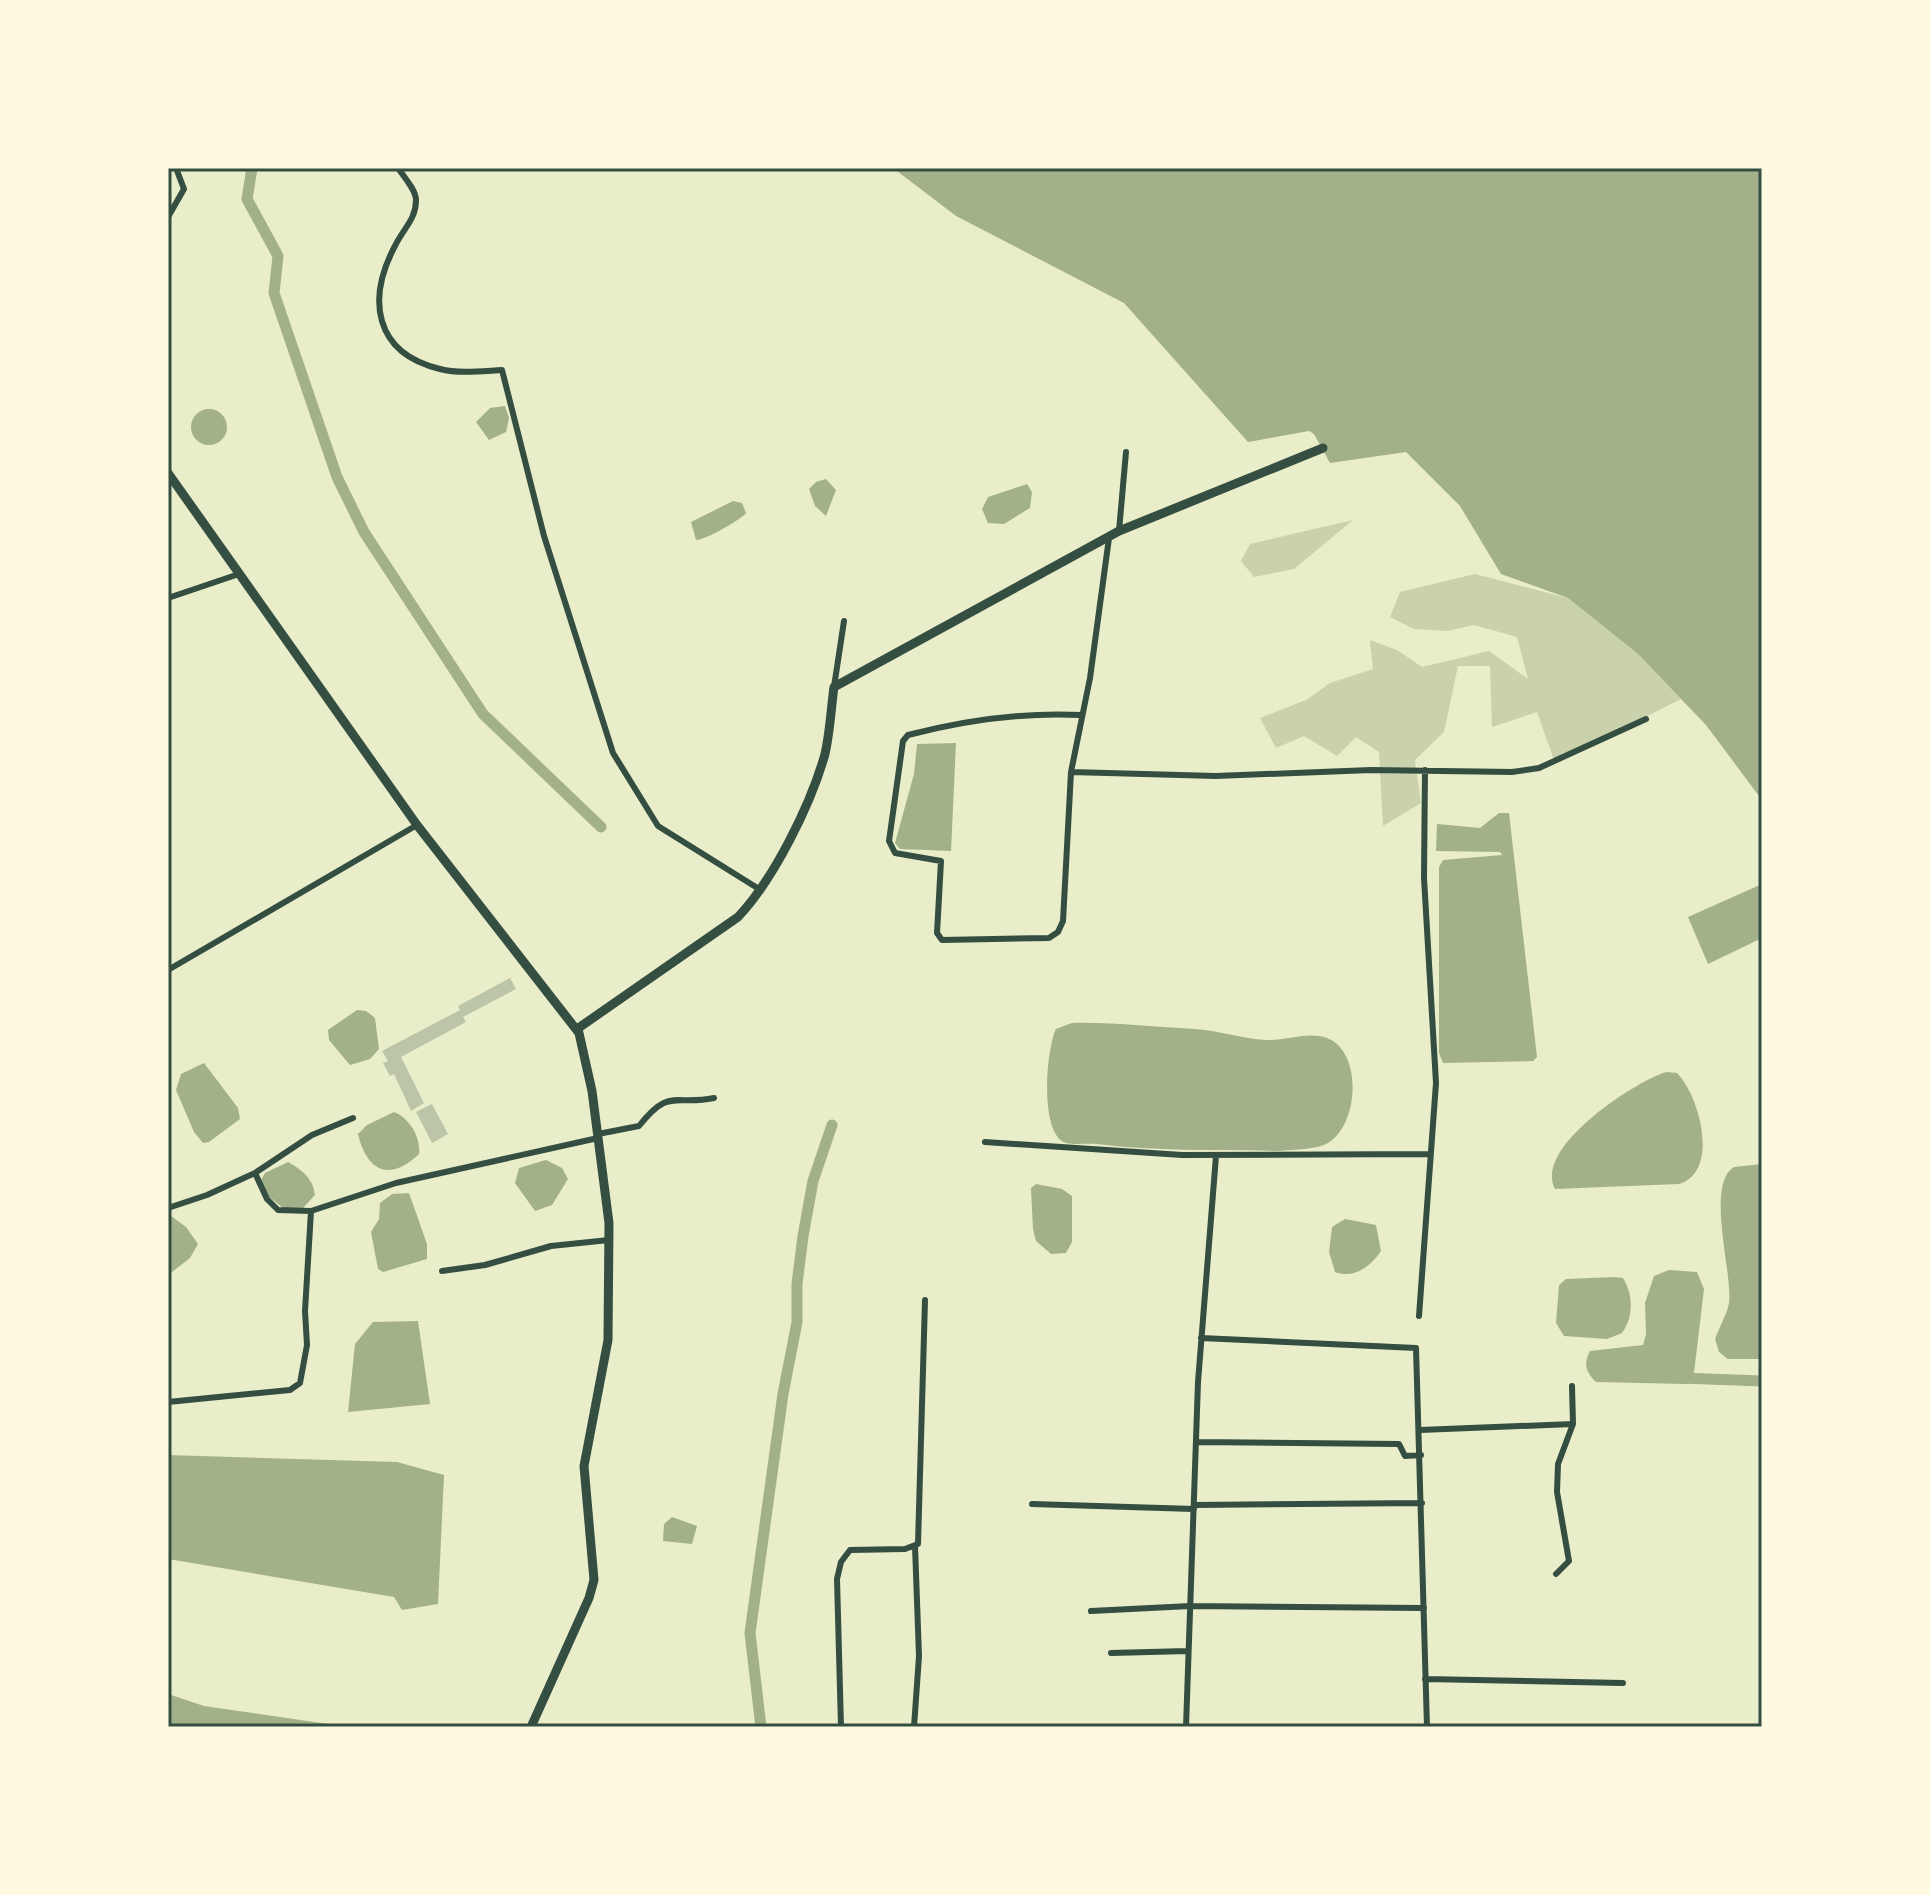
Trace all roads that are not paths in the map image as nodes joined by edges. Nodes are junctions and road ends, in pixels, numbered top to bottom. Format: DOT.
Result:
graph roads {
  1 [pos="176,168"];
  2 [pos="398,168"];
  3 [pos="168,217"];
  4 [pos="1323,448"];
  5 [pos="1126,452"];
  6 [pos="168,473"];
  7 [pos="1119,531"];
  8 [pos="1109,538"];
  9 [pos="239,574"];
  10 [pos="168,598"];
  11 [pos="844,621"];
  12 [pos="834,687"];
  13 [pos="1081,715"];
  14 [pos="1646,719"];
  15 [pos="1425,770"];
  16 [pos="1071,772"];
  17 [pos="417,825"];
  18 [pos="759,889"];
  19 [pos="168,970"];
  20 [pos="577,1029"];
  21 [pos="714,1098"];
  22 [pos="353,1118"];
  23 [pos="598,1136"];
  24 [pos="985,1142"];
  25 [pos="1429,1154"];
  26 [pos="1216,1156"];
  27 [pos="255,1173"];
  28 [pos="168,1208"];
  29 [pos="311,1211"];
  30 [pos="609,1240"];
  31 [pos="442,1271"];
  32 [pos="925,1300"];
  33 [pos="1419,1316"];
  34 [pos="1201,1338"];
  35 [pos="1572,1386"];
  36 [pos="168,1402"];
  37 [pos="1573,1424"];
  38 [pos="1420,1430"];
  39 [pos="1198,1442"];
  40 [pos="1421,1455"];
  41 [pos="1422,1503"];
  42 [pos="1032,1504"];
  43 [pos="1194,1507"];
  44 [pos="915,1546"];
  45 [pos="1556,1574"];
  46 [pos="1190,1606"];
  47 [pos="1424,1608"];
  48 [pos="1091,1611"];
  49 [pos="1188,1651"];
  50 [pos="1111,1653"];
  51 [pos="1425,1679"];
  52 [pos="1623,1683"];
  53 [pos="531,1727"];
  54 [pos="841,1727"];
  55 [pos="914,1727"];
  56 [pos="1186,1727"];
  57 [pos="1427,1727"];
  1 -- 3 [label="street"];
  2 -- 18 [label="street"];
  4 -- 7 [label="main road"];
  5 -- 7 [label="street"];
  6 -- 9 [label="main road"];
  7 -- 8 [label="main road"];
  8 -- 12 [label="main road"];
  8 -- 13 [label="street"];
  9 -- 10 [label="street"];
  9 -- 17 [label="main road"];
  11 -- 12 [label="street"];
  12 -- 18 [label="main road"];
  13 -- 16 [label="street"];
  13 -- 16 [label="street"];
  14 -- 15 [label="street"];
  15 -- 16 [label="street"];
  15 -- 25 [label="street"];
  17 -- 19 [label="street"];
  17 -- 20 [label="main road"];
  18 -- 20 [label="main road"];
  20 -- 23 [label="main road"];
  21 -- 23 [label="street"];
  22 -- 27 [label="street"];
  23 -- 29 [label="street"];
  23 -- 30 [label="main road"];
  24 -- 26 [label="street"];
  25 -- 26 [label="street"];
  25 -- 33 [label="street"];
  26 -- 34 [label="street"];
  27 -- 28 [label="street"];
  27 -- 29 [label="street"];
  29 -- 36 [label="street"];
  30 -- 31 [label="street"];
  30 -- 53 [label="main road"];
  32 -- 44 [label="street"];
  34 -- 38 [label="street"];
  34 -- 39 [label="street"];
  35 -- 37 [label="street"];
  37 -- 38 [label="street"];
  37 -- 45 [label="street"];
  38 -- 40 [label="street"];
  39 -- 40 [label="street"];
  39 -- 43 [label="street"];
  40 -- 41 [label="street"];
  41 -- 43 [label="street"];
  41 -- 47 [label="street"];
  42 -- 43 [label="street"];
  43 -- 46 [label="street"];
  44 -- 54 [label="street"];
  44 -- 55 [label="street"];
  46 -- 47 [label="street"];
  46 -- 48 [label="street"];
  46 -- 49 [label="street"];
  47 -- 51 [label="street"];
  49 -- 50 [label="street"];
  49 -- 56 [label="street"];
  51 -- 52 [label="street"];
  51 -- 57 [label="street"];
}
